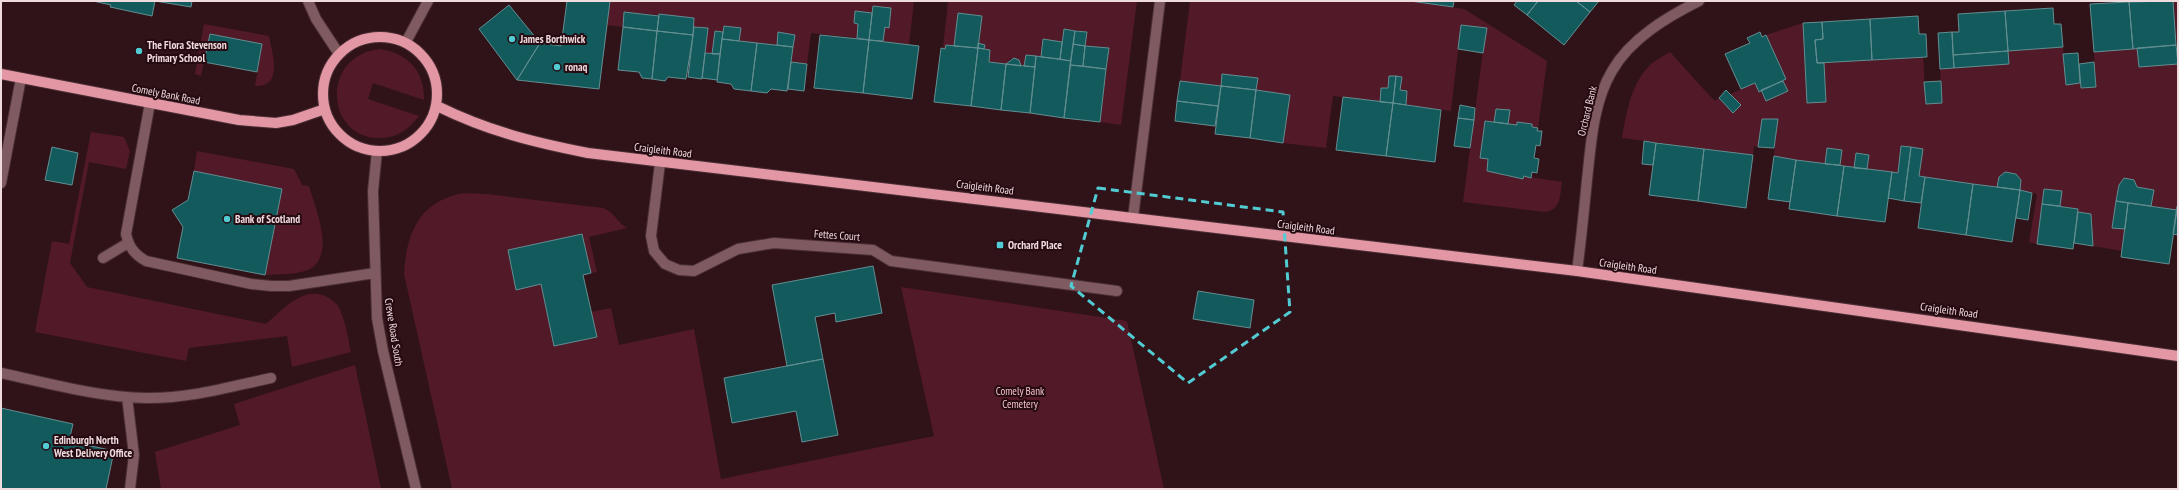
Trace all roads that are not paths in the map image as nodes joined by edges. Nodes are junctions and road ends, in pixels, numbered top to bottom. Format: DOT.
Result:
graph roads {
  1 [pos="308,1"];
  2 [pos="428,1"];
  3 [pos="1160,1"];
  4 [pos="1699,1"];
  5 [pos="406,42"];
  6 [pos="339,54"];
  7 [pos="1,74"];
  8 [pos="21,78"];
  9 [pos="150,103"];
  10 [pos="436,106"];
  11 [pos="325,109"];
  12 [pos="376,151"];
  13 [pos="660,162"];
  14 [pos="1,183"];
  15 [pos="1132,218"];
  16 [pos="128,243"];
  17 [pos="103,258"];
  18 [pos="1577,272"];
  19 [pos="375,273"];
  20 [pos="1117,290"];
  21 [pos="2178,356"];
  22 [pos="1,372"];
  23 [pos="271,378"];
  24 [pos="127,397"];
  25 [pos="130,489"];
  26 [pos="416,489"];
  1 -- 6 [label="street"];
  2 -- 5 [label="street"];
  3 -- 15 [label="street"];
  4 -- 18 [label="street, Orchard Bank"];
  5 -- 6 [label="main road"];
  5 -- 10 [label="main road"];
  6 -- 11 [label="main road"];
  7 -- 8 [label="main road, Comely Bank Road"];
  8 -- 9 [label="main road, Comely Bank Road"];
  8 -- 14 [label="street"];
  9 -- 11 [label="main road, Comely Bank Road"];
  9 -- 16 [label="street"];
  10 -- 12 [label="main road"];
  10 -- 13 [label="main road, Craigleith Road"];
  11 -- 12 [label="main road"];
  12 -- 19 [label="street, Crewe Road South"];
  13 -- 15 [label="main road, Craigleith Road"];
  13 -- 20 [label="street, Fettes Court"];
  15 -- 18 [label="main road, Craigleith Road"];
  16 -- 17 [label="street"];
  16 -- 19 [label="street"];
  18 -- 21 [label="main road, Craigleith Road"];
  19 -- 26 [label="street, Crewe Road South"];
  22 -- 24 [label="street"];
  23 -- 24 [label="street"];
  24 -- 25 [label="street"];
}
